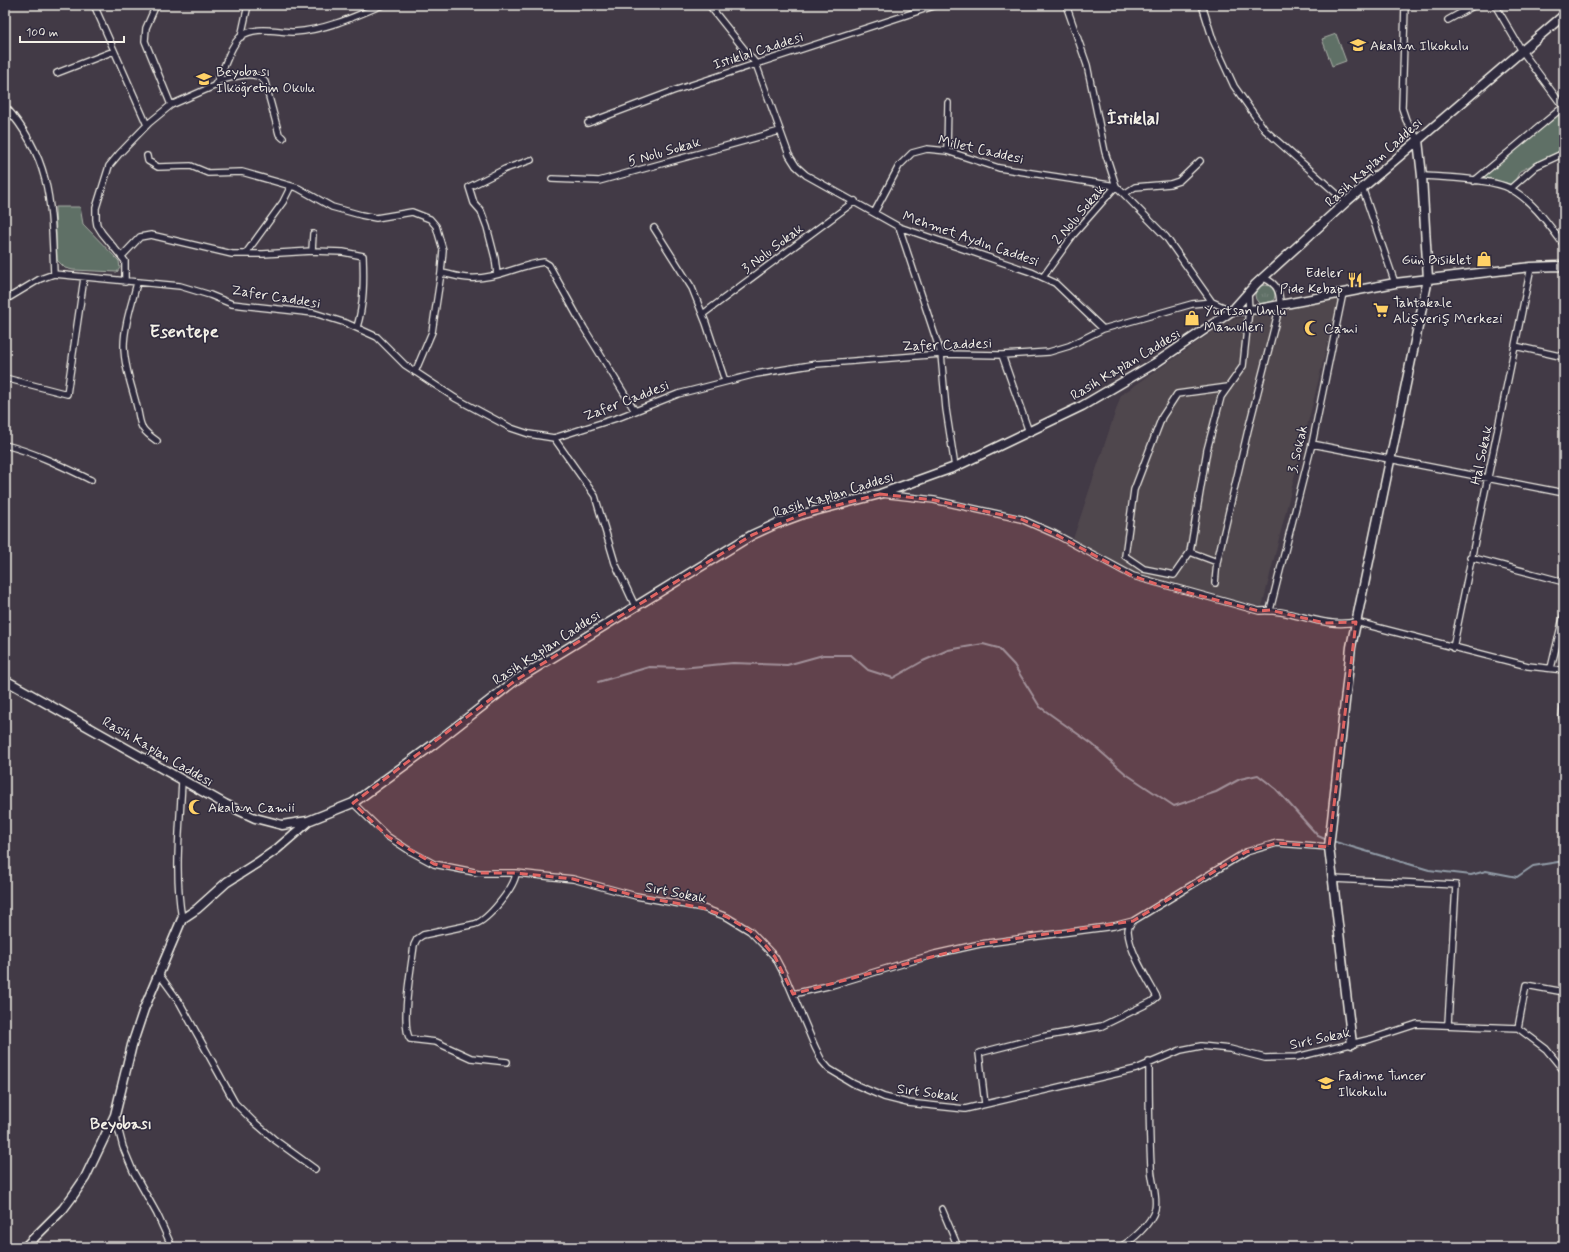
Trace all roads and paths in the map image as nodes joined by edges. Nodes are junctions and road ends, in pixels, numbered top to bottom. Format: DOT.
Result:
graph roads {
  1 [pos="94,5"];
  2 [pos="156,5"];
  3 [pos="248,5"];
  4 [pos="382,5"];
  5 [pos="709,5"];
  6 [pos="937,5"];
  7 [pos="1066,5"];
  8 [pos="1202,5"];
  9 [pos="1405,5"];
  10 [pos="1475,5"];
  11 [pos="1495,5"];
  12 [pos="1564,15"];
  13 [pos="1448,20"];
  14 [pos="240,37"];
  15 [pos="114,51"];
  16 [pos="1522,51"];
  17 [pos="756,64"];
  18 [pos="57,73"];
  19 [pos="218,81"];
  20 [pos="948,103"];
  21 [pos="170,105"];
  22 [pos="5,106"];
  23 [pos="1564,108"];
  24 [pos="588,123"];
  25 [pos="147,125"];
  26 [pos="780,131"];
  27 [pos="283,138"];
  28 [pos="1418,140"];
  29 [pos="947,151"];
  30 [pos="1564,153"];
  31 [pos="147,156"];
  32 [pos="531,160"];
  33 [pos="1200,161"];
  34 [pos="1422,176"];
  35 [pos="552,179"];
  36 [pos="1474,181"];
  37 [pos="290,186"];
  38 [pos="1116,186"];
  39 [pos="1510,189"];
  40 [pos="1363,190"];
  41 [pos="1124,194"];
  42 [pos="855,201"];
  43 [pos="1346,202"];
  44 [pos="874,213"];
  45 [pos="899,227"];
  46 [pos="654,228"];
  47 [pos="313,234"];
  48 [pos="1564,245"];
  49 [pos="312,251"];
  50 [pos="246,253"];
  51 [pos="122,256"];
  52 [pos="1562,266"];
  53 [pos="1531,267"];
  54 [pos="441,273"];
  55 [pos="54,274"];
  56 [pos="497,274"];
  57 [pos="1044,277"];
  58 [pos="84,278"];
  59 [pos="1264,278"];
  60 [pos="1428,279"];
  61 [pos="125,282"];
  62 [pos="137,283"];
  63 [pos="1395,283"];
  64 [pos="1248,293"];
  65 [pos="1343,293"];
  66 [pos="5,300"];
  67 [pos="1212,302"];
  68 [pos="1280,305"];
  69 [pos="1249,310"];
  70 [pos="1232,311"];
  71 [pos="703,314"];
  72 [pos="357,327"];
  73 [pos="1103,329"];
  74 [pos="1515,346"];
  75 [pos="941,354"];
  76 [pos="1002,354"];
  77 [pos="1564,357"];
  78 [pos="415,372"];
  79 [pos="5,378"];
  80 [pos="725,381"];
  81 [pos="1228,387"];
  82 [pos="635,411"];
  83 [pos="1030,432"];
  84 [pos="554,438"];
  85 [pos="157,441"];
  86 [pos="1312,444"];
  87 [pos="5,445"];
  88 [pos="1390,459"];
  89 [pos="955,467"];
  90 [pos="1488,478"];
  91 [pos="91,480"];
  92 [pos="1564,493"];
  93 [pos="880,494"];
  94 [pos="1190,552"];
  95 [pos="1470,557"];
  96 [pos="1217,562"];
  97 [pos="1564,582"];
  98 [pos="1215,583"];
  99 [pos="635,606"];
  100 [pos="1270,610"];
  101 [pos="1564,614"];
  102 [pos="1356,622"];
  103 [pos="1453,648"];
  104 [pos="1551,668"];
  105 [pos="1564,670"];
  106 [pos="5,680"];
  107 [pos="1564,701"];
  108 [pos="1564,720"];
  109 [pos="182,780"];
  110 [pos="353,803"];
  111 [pos="308,821"];
  112 [pos="1329,847"];
  113 [pos="516,873"];
  114 [pos="1332,879"];
  115 [pos="182,919"];
  116 [pos="1133,920"];
  117 [pos="158,974"];
  118 [pos="1564,992"];
  119 [pos="793,994"];
  120 [pos="1448,1024"];
  121 [pos="1518,1028"];
  122 [pos="1352,1044"];
  123 [pos="507,1062"];
  124 [pos="1149,1062"];
  125 [pos="1564,1071"];
  126 [pos="985,1104"];
  127 [pos="114,1115"];
  128 [pos="315,1169"];
  129 [pos="942,1209"];
  130 [pos="1128,1245"];
  131 [pos="25,1247"];
  132 [pos="172,1247"];
  133 [pos="958,1247"];
  134 [pos="1120,1247"];
  1 -- 15 [label="street"];
  2 -- 21 [label="street"];
  3 -- 14 [label="street"];
  4 -- 14 [label="street"];
  5 -- 17 [label="street, Mehmet Aydın Caddesi"];
  6 -- 17 [label="street, Istiklal Caddesi"];
  7 -- 38 [label="street"];
  8 -- 43 [label="street"];
  9 -- 28 [label="street"];
  10 -- 13 [label="street"];
  11 -- 16 [label="street"];
  12 -- 16 [label="street, Rasih Kaplan Caddesi"];
  14 -- 19 [label="street"];
  15 -- 18 [label="street"];
  15 -- 25 [label="street"];
  16 -- 23 [label="street"];
  16 -- 28 [label="street, Rasih Kaplan Caddesi"];
  17 -- 24 [label="street, Istiklal Caddesi"];
  17 -- 26 [label="street, Mehmet Aydın Caddesi"];
  19 -- 21 [label="street"];
  19 -- 27 [label="street"];
  20 -- 29 [label="street"];
  21 -- 25 [label="street"];
  22 -- 55 [label="street"];
  23 -- 36 [label="street"];
  25 -- 51 [label="street"];
  26 -- 35 [label="street, 5 Nolu Sokak"];
  26 -- 42 [label="street, Mehmet Aydın Caddesi"];
  28 -- 34 [label="street"];
  28 -- 40 [label="street, Rasih Kaplan Caddesi"];
  29 -- 38 [label="street, Millet Caddesi"];
  29 -- 44 [label="street, Millet Caddesi"];
  30 -- 39 [label="street"];
  31 -- 37 [label="street"];
  32 -- 56 [label="street"];
  33 -- 41 [label="street"];
  34 -- 36 [label="street"];
  34 -- 60 [label="street"];
  36 -- 39 [label="street"];
  37 -- 50 [label="street"];
  37 -- 54 [label="street"];
  38 -- 41 [label="street"];
  38 -- 57 [label="street, 2 Nolu Sokak"];
  39 -- 48 [label="street"];
  40 -- 43 [label="street, Rasih Kaplan Caddesi"];
  40 -- 63 [label="street"];
  41 -- 67 [label="street"];
  42 -- 44 [label="street, Mehmet Aydın Caddesi"];
  42 -- 71 [label="street, 3 Nolu Sokak"];
  43 -- 59 [label="street, Rasih Kaplan Caddesi"];
  44 -- 45 [label="street, Mehmet Aydın Caddesi"];
  45 -- 57 [label="street, Mehmet Aydın Caddesi"];
  45 -- 75 [label="street"];
  46 -- 71 [label="street"];
  47 -- 49 [label="street"];
  49 -- 50 [label="street"];
  49 -- 72 [label="street"];
  50 -- 51 [label="street"];
  51 -- 61 [label="street"];
  52 -- 53 [label="street"];
  53 -- 60 [label="street"];
  53 -- 74 [label="street, Hal Sokak"];
  54 -- 56 [label="street"];
  54 -- 78 [label="street"];
  55 -- 58 [label="street, Zafer Caddesi"];
  55 -- 66 [label="street"];
  56 -- 82 [label="street"];
  57 -- 73 [label="street, Mehmet Aydın Caddesi"];
  58 -- 61 [label="street, Zafer Caddesi"];
  58 -- 79 [label="street"];
  59 -- 64 [label="street, Rasih Kaplan Caddesi"];
  59 -- 68 [label="street"];
  60 -- 63 [label="street"];
  60 -- 88 [label="street"];
  61 -- 62 [label="street, Zafer Caddesi"];
  62 -- 72 [label="street, Zafer Caddesi"];
  62 -- 85 [label="street"];
  63 -- 65 [label="street"];
  64 -- 69 [label="street"];
  64 -- 70 [label="street, Rasih Kaplan Caddesi"];
  65 -- 68 [label="street"];
  65 -- 86 [label="street, 3. Sokak"];
  67 -- 70 [label="street, Zafer Caddesi"];
  67 -- 73 [label="street, Zafer Caddesi"];
  68 -- 69 [label="street"];
  68 -- 96 [label="street"];
  69 -- 70 [label="street"];
  69 -- 81 [label="street"];
  70 -- 83 [label="street, Rasih Kaplan Caddesi"];
  71 -- 80 [label="street"];
  72 -- 78 [label="street, Zafer Caddesi"];
  73 -- 76 [label="street, Zafer Caddesi"];
  74 -- 77 [label="street"];
  74 -- 90 [label="street, Hal Sokak"];
  75 -- 76 [label="street, Zafer Caddesi"];
  75 -- 80 [label="street, Zafer Caddesi"];
  75 -- 89 [label="street"];
  76 -- 83 [label="street"];
  78 -- 84 [label="street, Zafer Caddesi"];
  80 -- 82 [label="street, Zafer Caddesi"];
  81 -- 94 [label="street"];
  81 -- 94 [label="street"];
  82 -- 84 [label="street, Zafer Caddesi"];
  83 -- 89 [label="street, Rasih Kaplan Caddesi"];
  84 -- 99 [label="street"];
  86 -- 88 [label="street"];
  86 -- 100 [label="street, 3. Sokak"];
  87 -- 91 [label="street"];
  88 -- 90 [label="street"];
  88 -- 102 [label="street"];
  89 -- 93 [label="street, Rasih Kaplan Caddesi"];
  90 -- 92 [label="street"];
  90 -- 95 [label="street, Hal Sokak"];
  93 -- 99 [label="street, Rasih Kaplan Caddesi"];
  93 -- 100 [label="street"];
  94 -- 96 [label="street"];
  95 -- 97 [label="street"];
  95 -- 103 [label="street, Hal Sokak"];
  96 -- 98 [label="street"];
  99 -- 110 [label="street, Rasih Kaplan Caddesi"];
  100 -- 102 [label="street"];
  101 -- 104 [label="street"];
  102 -- 103 [label="street"];
  102 -- 112 [label="street"];
  103 -- 104 [label="street"];
  104 -- 105 [label="street"];
  106 -- 109 [label="street, Rasih Kaplan Caddesi"];
  107 -- 108 [label="street"];
  109 -- 111 [label="street, Rasih Kaplan Caddesi"];
  109 -- 115 [label="street"];
  110 -- 111 [label="street, Rasih Kaplan Caddesi"];
  110 -- 113 [label="street, Sırt Sokak"];
  111 -- 115 [label="street"];
  112 -- 114 [label="street"];
  112 -- 116 [label="street"];
  113 -- 119 [label="street, Sırt Sokak"];
  113 -- 123 [label="street"];
  114 -- 120 [label="street"];
  114 -- 122 [label="street"];
  115 -- 117 [label="street"];
  116 -- 119 [label="street"];
  116 -- 126 [label="street"];
  117 -- 127 [label="street"];
  117 -- 128 [label="street"];
  118 -- 121 [label="street"];
  119 -- 126 [label="street, Sırt Sokak"];
  120 -- 121 [label="street, Sırt Sokak"];
  120 -- 122 [label="street, Sırt Sokak"];
  121 -- 125 [label="street"];
  122 -- 124 [label="street, Sırt Sokak"];
  124 -- 126 [label="street, Sırt Sokak"];
  124 -- 130 [label="street"];
  127 -- 131 [label="street"];
  127 -- 132 [label="street"];
  129 -- 133 [label="street"];
  130 -- 134 [label="street"];
}
